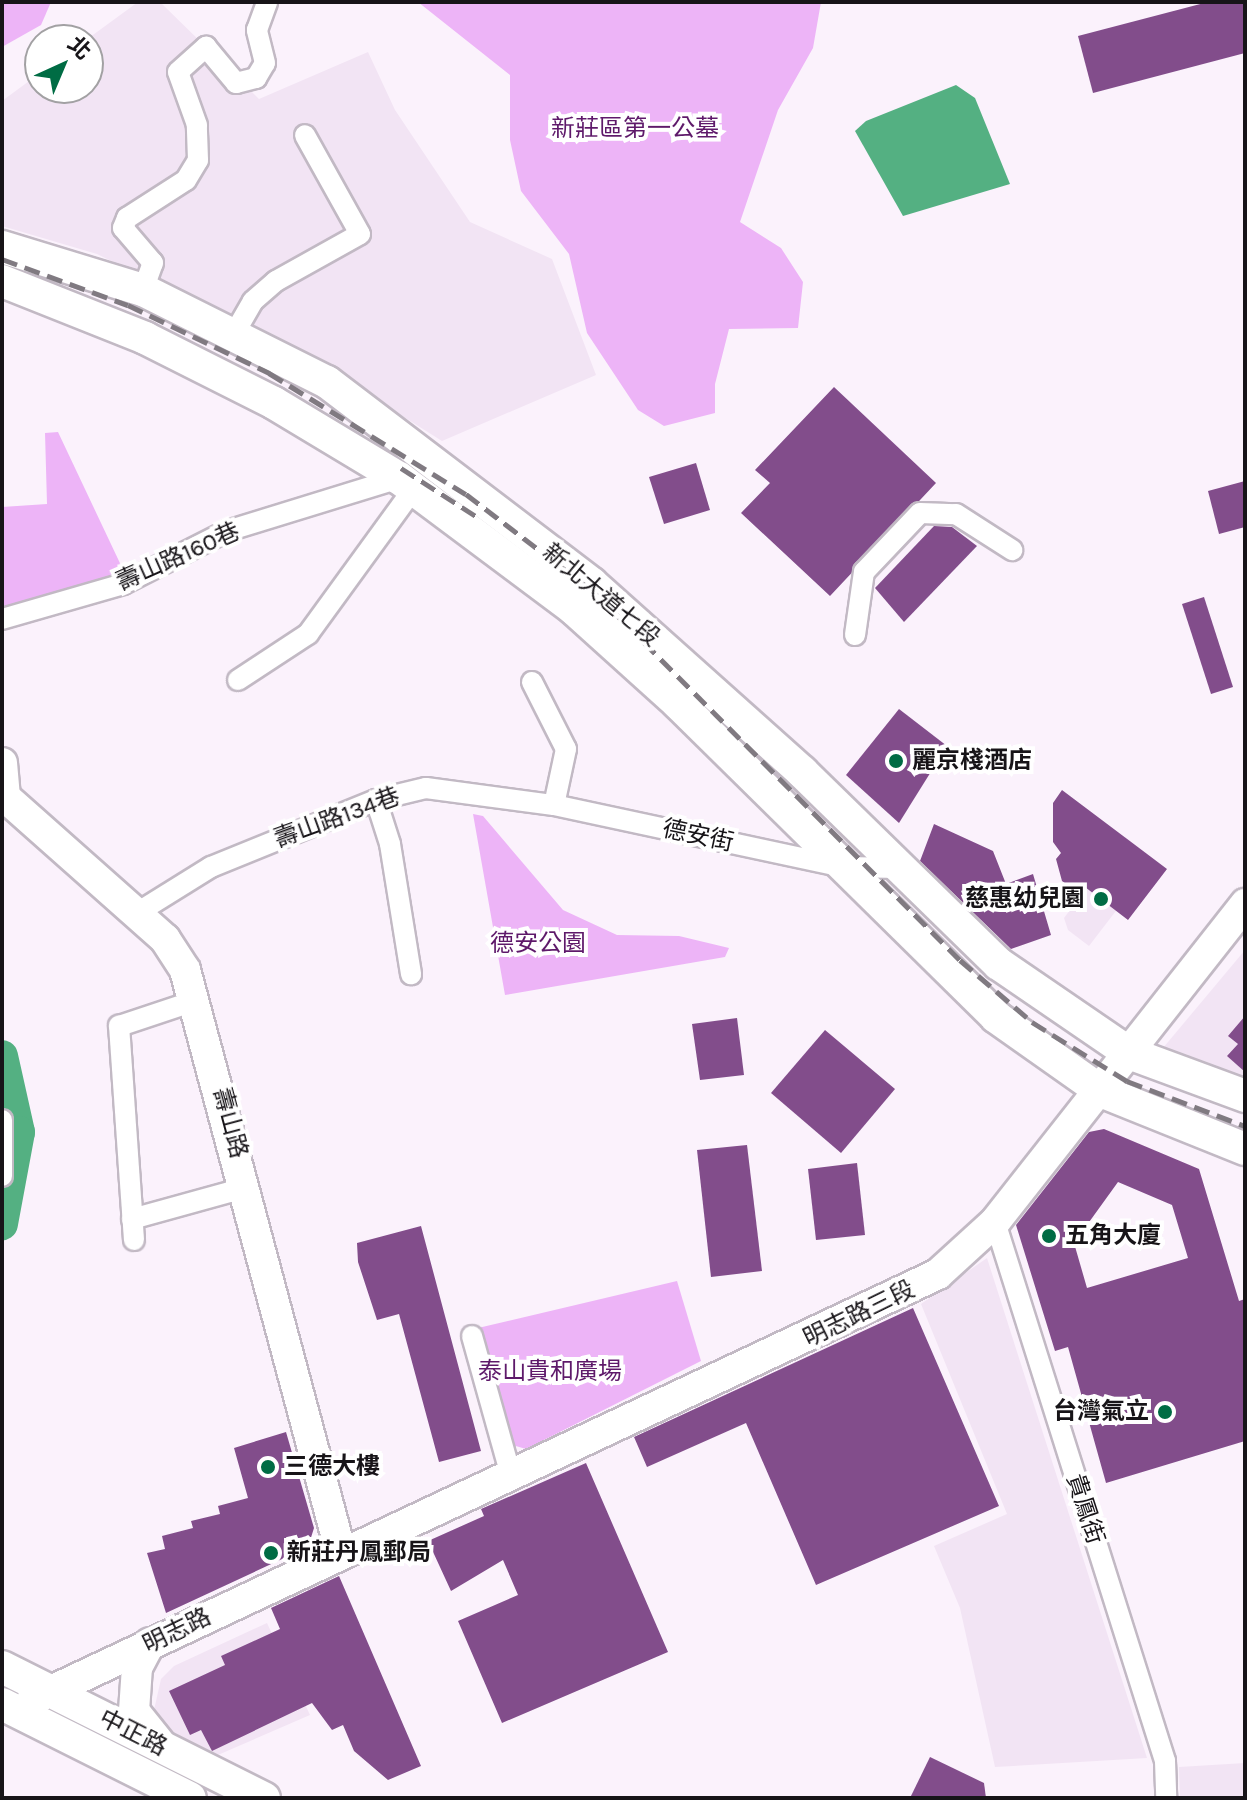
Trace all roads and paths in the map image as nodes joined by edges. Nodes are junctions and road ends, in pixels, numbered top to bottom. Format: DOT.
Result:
graph roads {
  1 [pos="267,2"];
  2 [pos="305,135"];
  3 [pos="2,247"];
  4 [pos="2,281"];
  5 [pos="143,290"];
  6 [pos="234,334"];
  7 [pos="406,483"];
  8 [pos="1012,550"];
  9 [pos="2,619"];
  10 [pos="855,635"];
  11 [pos="238,680"];
  12 [pos="532,682"];
  13 [pos="2,763"];
  14 [pos="4,796"];
  15 [pos="376,800"];
  16 [pos="554,805"];
  17 [pos="843,867"];
  18 [pos="901,868"];
  19 [pos="1245,904"];
  20 [pos="137,913"];
  21 [pos="411,974"];
  22 [pos="197,1000"];
  23 [pos="1129,1053"];
  24 [pos="1101,1091"];
  25 [pos="1245,1096"];
  26 [pos="2,1120"];
  27 [pos="1245,1149"];
  28 [pos="2,1176"];
  29 [pos="247,1187"];
  30 [pos="132,1219"];
  31 [pos="995,1222"];
  32 [pos="134,1240"];
  33 [pos="472,1336"];
  34 [pos="511,1476"];
  35 [pos="341,1553"];
  36 [pos="150,1643"];
  37 [pos="2,1667"];
  38 [pos="52,1691"];
  39 [pos="5,1712"];
  40 [pos="165,1749"];
  41 [pos="190,1798"];
  42 [pos="264,1798"];
  43 [pos="1166,1798"];
  1 -- 5 [label="street"];
  2 -- 6 [label="street"];
  3 -- 5 [label="main road, 新北大道七段"];
  4 -- 7 [label="main road, 新北大道七段"];
  5 -- 6 [label="main road, 新北大道七段"];
  6 -- 18 [label="main road, 新北大道七段"];
  7 -- 9 [label="street, 壽山路160巷"];
  7 -- 11 [label="street"];
  7 -- 17 [label="main road, 新北大道七段"];
  8 -- 10 [label="street"];
  12 -- 16 [label="street"];
  13 -- 14 [label="main road, 壽山路"];
  14 -- 20 [label="main road, 壽山路"];
  15 -- 16 [label="street, 壽山路134巷"];
  15 -- 20 [label="street, 壽山路134巷"];
  15 -- 21 [label="street"];
  16 -- 17 [label="street, 德安街"];
  17 -- 18 [label="street, 德安街"];
  17 -- 24 [label="main road, 新北大道七段"];
  18 -- 23 [label="main road, 新北大道七段"];
  19 -- 23 [label="main road, 明志路三段"];
  20 -- 22 [label="main road, 壽山路"];
  22 -- 29 [label="main road, 壽山路"];
  22 -- 30 [label="street"];
  23 -- 24 [label="main road, 明志路三段"];
  23 -- 25 [label="main road, 新北大道七段"];
  24 -- 27 [label="main road, 新北大道七段"];
  24 -- 31 [label="main road, 明志路三段"];
  26 -- 28 [label="street"];
  29 -- 30 [label="street"];
  29 -- 35 [label="main road, 壽山路"];
  30 -- 32 [label="street"];
  31 -- 34 [label="main road, 明志路三段"];
  31 -- 43 [label="street, 貴鳳街"];
  33 -- 34 [label="street"];
  34 -- 35 [label="main road, 明志路三段"];
  35 -- 36 [label="main road, 明志路"];
  36 -- 38 [label="main road, 明志路"];
  36 -- 40 [label="main road"];
  37 -- 38 [label="main road, 中正路"];
  38 -- 39 [label="main road, 明志路"];
  38 -- 40 [label="main road, 中正路"];
  39 -- 41 [label="main road, 中正路"];
  40 -- 42 [label="main road, 中正路"];
}
